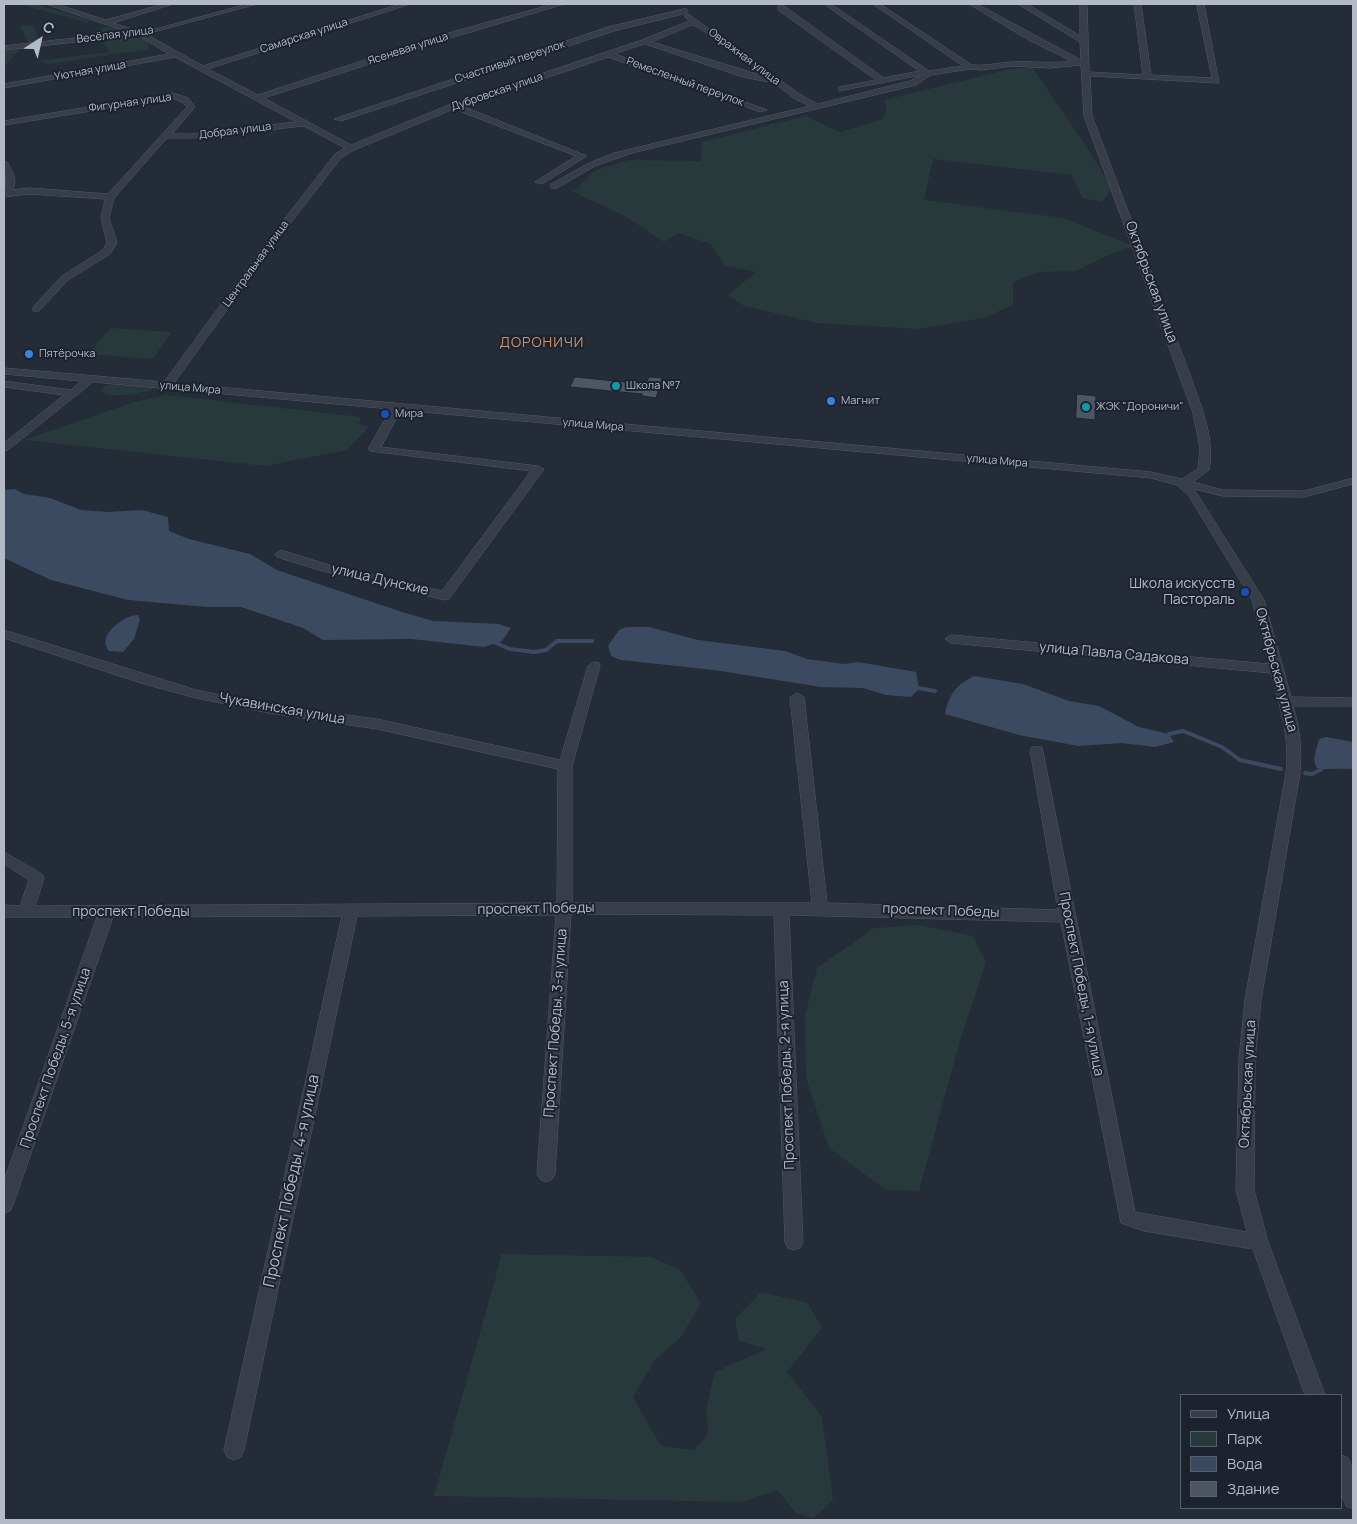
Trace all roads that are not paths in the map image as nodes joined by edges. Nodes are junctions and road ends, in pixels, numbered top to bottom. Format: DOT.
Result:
graph roads {
  1 [pos="53,4"];
  2 [pos="170,4"];
  3 [pos="254,4"];
  4 [pos="406,4"];
  5 [pos="560,4"];
  6 [pos="678,4"];
  7 [pos="827,4"];
  8 [pos="876,4"];
  9 [pos="972,4"];
  10 [pos="1022,4"];
  11 [pos="1084,4"];
  12 [pos="1138,4"];
  13 [pos="1201,6"];
  14 [pos="781,8"];
  15 [pos="684,11"];
  16 [pos="107,22"];
  17 [pos="693,22"];
  18 [pos="140,34"];
  19 [pos="1084,41"];
  20 [pos="645,42"];
  21 [pos="4,48"];
  22 [pos="607,54"];
  23 [pos="176,56"];
  24 [pos="970,67"];
  25 [pos="1084,67"];
  26 [pos="201,69"];
  27 [pos="928,73"];
  28 [pos="1147,78"];
  29 [pos="882,80"];
  30 [pos="776,82"];
  31 [pos="4,86"];
  32 [pos="842,89"];
  33 [pos="256,98"];
  34 [pos="815,105"];
  35 [pos="454,106"];
  36 [pos="763,110"];
  37 [pos="338,119"];
  38 [pos="4,123"];
  39 [pos="303,124"];
  40 [pos="167,136"];
  41 [pos="351,148"];
  42 [pos="4,164"];
  43 [pos="539,182"];
  44 [pos="554,186"];
  45 [pos="4,194"];
  46 [pos="110,198"];
  47 [pos="36,309"];
  48 [pos="4,371"];
  49 [pos="89,380"];
  50 [pos="4,384"];
  51 [pos="167,386"];
  52 [pos="73,393"];
  53 [pos="398,407"];
  54 [pos="4,448"];
  55 [pos="1353,481"];
  56 [pos="1182,484"];
  57 [pos="281,554"];
  58 [pos="4,634"];
  59 [pos="951,639"];
  60 [pos="594,666"];
  61 [pos="1277,670"];
  62 [pos="797,696"];
  63 [pos="1286,701"];
  64 [pos="1353,702"];
  65 [pos="1037,750"];
  66 [pos="565,766"];
  67 [pos="4,857"];
  68 [pos="564,908"];
  69 [pos="781,908"];
  70 [pos="820,909"];
  71 [pos="4,911"];
  72 [pos="108,911"];
  73 [pos="351,911"];
  74 [pos="25,912"];
  75 [pos="1067,916"];
  76 [pos="546,1174"];
  77 [pos="4,1205"];
  78 [pos="794,1242"];
  79 [pos="1259,1242"];
  80 [pos="1315,1394"];
  81 [pos="234,1450"];
  82 [pos="1342,1468"];
  83 [pos="1353,1500"];
  1 -- 16 [label="street"];
  2 -- 16 [label="street"];
  3 -- 18 [label="street, Весёлая улица"];
  4 -- 26 [label="street, Самарская улица"];
  5 -- 33 [label="street, Ясеневая улица"];
  6 -- 15 [label="street, Овражная улица"];
  7 -- 27 [label="street"];
  8 -- 24 [label="street"];
  9 -- 25 [label="street"];
  10 -- 19 [label="street"];
  11 -- 19 [label="street, Октябрьская улица"];
  12 -- 28 [label="street"];
  13 -- 28 [label="street"];
  14 -- 29 [label="street"];
  15 -- 17 [label="street, Овражная улица"];
  15 -- 37 [label="street, Счастливый переулок"];
  16 -- 18 [label="street"];
  17 -- 20 [label="street, Дубровская улица"];
  17 -- 30 [label="street, Овражная улица"];
  18 -- 21 [label="street, Весёлая улица"];
  18 -- 23 [label="street"];
  19 -- 25 [label="street, Октябрьская улица"];
  20 -- 22 [label="street, Дубровская улица"];
  20 -- 30 [label="street"];
  22 -- 35 [label="street, Дубровская улица"];
  22 -- 36 [label="street, Ремесленный переулок"];
  23 -- 26 [label="street"];
  23 -- 31 [label="street, Уютная улица"];
  24 -- 25 [label="street"];
  24 -- 27 [label="street"];
  25 -- 28 [label="street"];
  25 -- 56 [label="street, Октябрьская улица"];
  26 -- 33 [label="street"];
  27 -- 29 [label="street"];
  27 -- 34 [label="street"];
  29 -- 32 [label="street"];
  30 -- 34 [label="street, Овражная улица"];
  33 -- 39 [label="street"];
  34 -- 44 [label="street"];
  35 -- 41 [label="street, Дубровская улица"];
  35 -- 43 [label="street"];
  38 -- 40 [label="street, Фигурная улица"];
  39 -- 40 [label="street, Добрая улица"];
  39 -- 41 [label="street"];
  40 -- 46 [label="street, Фигурная улица"];
  41 -- 51 [label="street, Центральная улица"];
  42 -- 45 [label="street"];
  45 -- 46 [label="street"];
  46 -- 47 [label="street"];
  48 -- 49 [label="street, улица Мира"];
  49 -- 51 [label="street, улица Мира"];
  49 -- 52 [label="street"];
  50 -- 52 [label="street"];
  51 -- 53 [label="street, улица Мира"];
  52 -- 54 [label="street"];
  53 -- 56 [label="street, улица Мира"];
  53 -- 57 [label="street, улица Дунские"];
  55 -- 56 [label="street, улица Мира"];
  56 -- 61 [label="street, Октябрьская улица"];
  58 -- 66 [label="street, Чукавинская улица"];
  59 -- 61 [label="street, улица Павла Садакова"];
  60 -- 66 [label="street, Проспект Победы, 3-я улица"];
  61 -- 63 [label="street, Октябрьская улица"];
  62 -- 70 [label="street"];
  63 -- 64 [label="street"];
  63 -- 79 [label="street, Октябрьская улица"];
  65 -- 75 [label="street, Проспект Победы, 1-я улица"];
  66 -- 68 [label="street, Проспект Победы, 3-я улица"];
  67 -- 74 [label="street"];
  68 -- 69 [label="street, проспект Победы"];
  68 -- 73 [label="street, проспект Победы"];
  68 -- 76 [label="street, Проспект Победы, 3-я улица"];
  69 -- 70 [label="street, проспект Победы"];
  69 -- 78 [label="street, Проспект Победы, 2-я улица"];
  70 -- 75 [label="street, проспект Победы"];
  71 -- 74 [label="street, проспект Победы"];
  72 -- 73 [label="street, проспект Победы"];
  72 -- 74 [label="street, проспект Победы"];
  72 -- 77 [label="street, Проспект Победы, 5-я улица"];
  73 -- 81 [label="street, Проспект Победы, 4-я улица"];
  75 -- 79 [label="street, Проспект Победы, 1-я улица"];
  79 -- 80 [label="street, Октябрьская улица"];
  82 -- 83 [label="street"];
}
